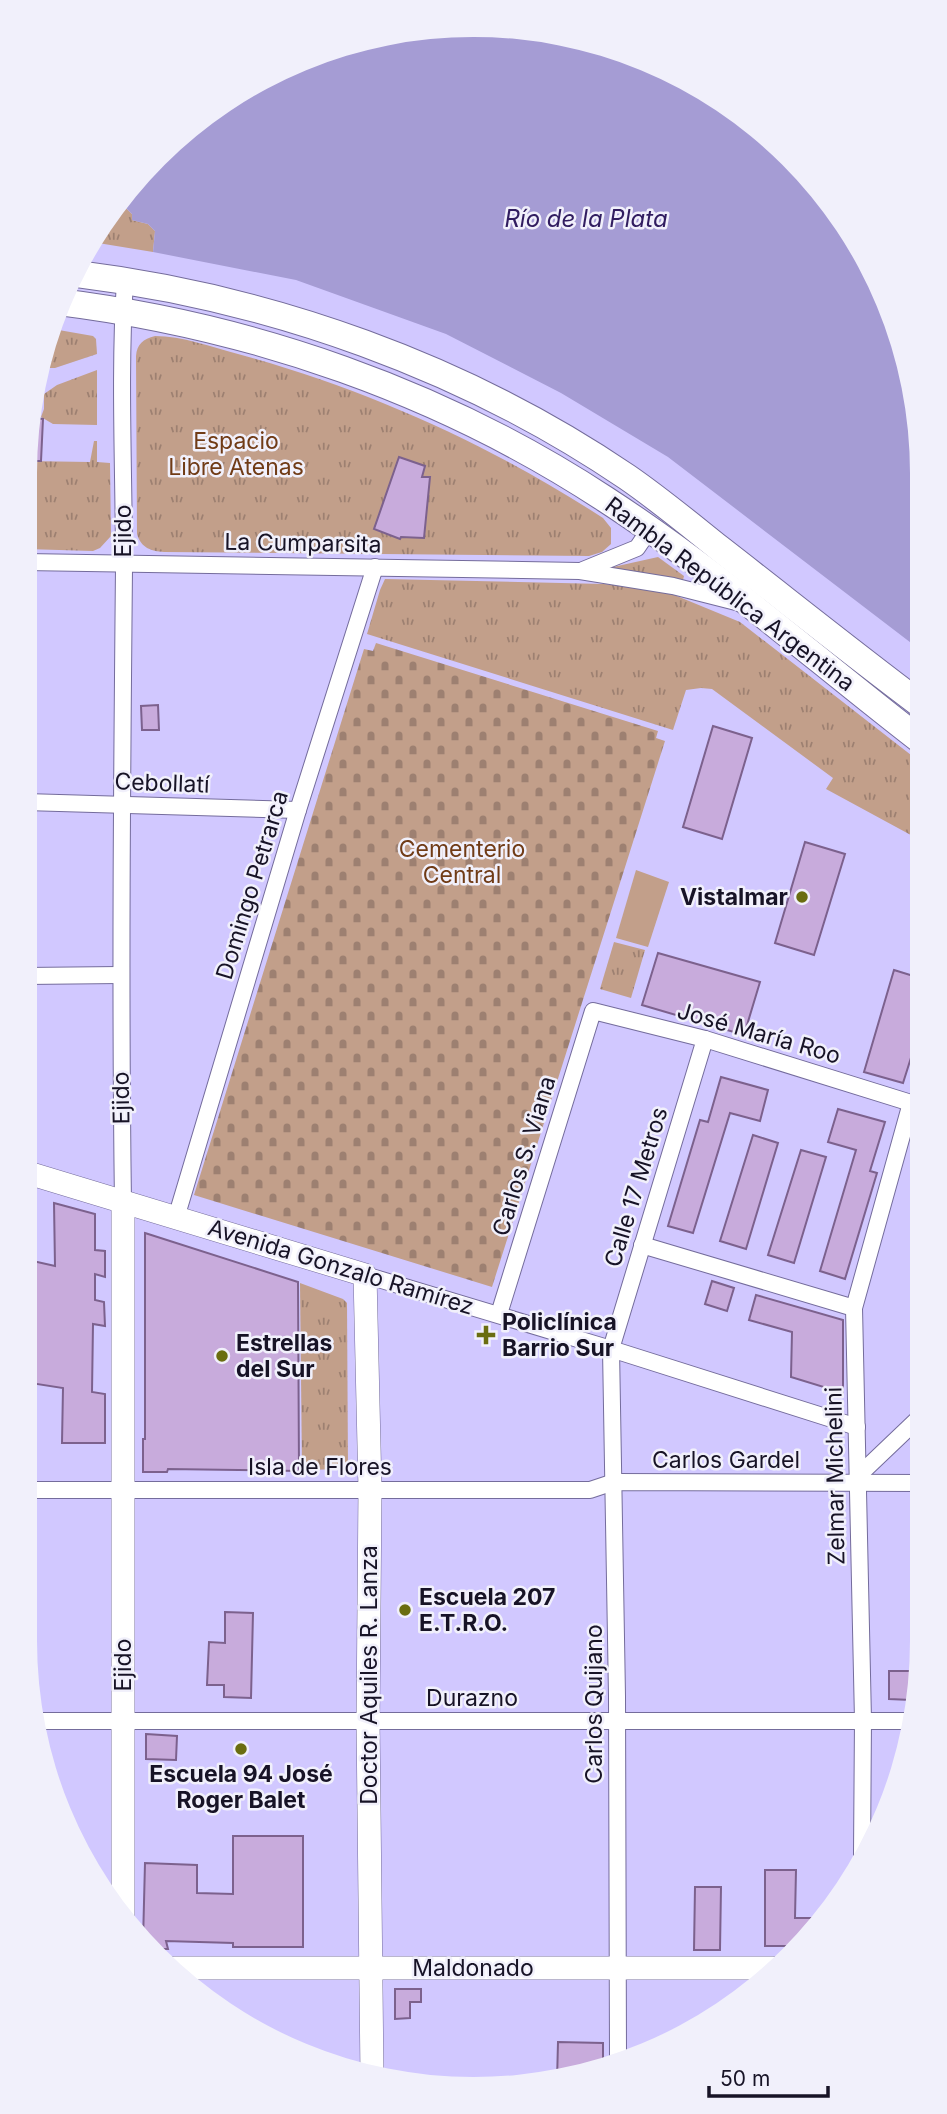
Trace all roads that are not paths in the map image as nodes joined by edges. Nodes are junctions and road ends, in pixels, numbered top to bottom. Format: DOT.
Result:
graph roads {
  1 [pos="85,275"];
  2 [pos="125,281"];
  3 [pos="71,304"];
  4 [pos="123,312"];
  5 [pos="650,529"];
  6 [pos="37,562"];
  7 [pos="124,564"];
  8 [pos="375,567"];
  9 [pos="580,571"];
  10 [pos="750,605"];
  11 [pos="910,697"];
  12 [pos="910,732"];
  13 [pos="37,802"];
  14 [pos="120,804"];
  15 [pos="298,810"];
  16 [pos="120,975"];
  17 [pos="37,976"];
  18 [pos="593,1011"];
  19 [pos="705,1039"];
  20 [pos="910,1103"];
  21 [pos="910,1107"];
  22 [pos="37,1176"];
  23 [pos="123,1203"];
  24 [pos="176,1218"];
  25 [pos="642,1245"];
  26 [pos="365,1275"];
  27 [pos="854,1308"];
  28 [pos="499,1314"];
  29 [pos="611,1349"];
  30 [pos="857,1427"];
  31 [pos="910,1427"];
  32 [pos="858,1479"];
  33 [pos="614,1482"];
  34 [pos="910,1482"];
  35 [pos="370,1489"];
  36 [pos="37,1490"];
  37 [pos="125,1490"];
  38 [pos="123,1720"];
  39 [pos="617,1720"];
  40 [pos="863,1720"];
  41 [pos="44,1721"];
  42 [pos="368,1721"];
  43 [pos="903,1721"];
  44 [pos="862,1840"];
  45 [pos="123,1901"];
  46 [pos="185,1968"];
  47 [pos="372,1968"];
  48 [pos="619,1968"];
  49 [pos="762,1968"];
  50 [pos="618,2052"];
  51 [pos="372,2065"];
  1 -- 2 [label="main road, Rambla República Argentina"];
  2 -- 4 [label="street, Ejido"];
  2 -- 11 [label="main road, Rambla República Argentina"];
  3 -- 4 [label="main road, Rambla República Argentina"];
  4 -- 5 [label="main road, Rambla República Argentina"];
  4 -- 7 [label="street, Ejido"];
  5 -- 9 [label="street, La Cumparsita"];
  5 -- 10 [label="main road, Rambla República Argentina"];
  6 -- 7 [label="street, La Cumparsita"];
  7 -- 8 [label="street, La Cumparsita"];
  7 -- 14 [label="street, Ejido"];
  8 -- 9 [label="street, La Cumparsita"];
  8 -- 15 [label="street, Domingo Petrarca"];
  9 -- 10 [label="street, La Cumparsita"];
  10 -- 12 [label="main road, Rambla República Argentina"];
  13 -- 14 [label="street, Cebollatí"];
  14 -- 15 [label="street, Cebollatí"];
  14 -- 16 [label="street, Ejido"];
  15 -- 24 [label="street, Domingo Petrarca"];
  16 -- 17 [label="street"];
  16 -- 23 [label="street, Ejido"];
  18 -- 19 [label="street, José María Roo"];
  18 -- 28 [label="street, Carlos S. Viana"];
  19 -- 20 [label="street, José María Roo"];
  19 -- 25 [label="street, Calle 17 Metros"];
  21 -- 27 [label="street, Zelmar Michelini"];
  22 -- 23 [label="street, Avenida Gonzalo Ramírez"];
  23 -- 24 [label="street, Avenida Gonzalo Ramírez"];
  23 -- 37 [label="street, Ejido"];
  24 -- 26 [label="street, Avenida Gonzalo Ramírez"];
  25 -- 27 [label="street"];
  25 -- 29 [label="street, Calle 17 Metros"];
  26 -- 28 [label="street, Avenida Gonzalo Ramírez"];
  26 -- 35 [label="street, Doctor Aquiles R. Lanza"];
  27 -- 30 [label="street, Zelmar Michelini"];
  28 -- 29 [label="street, Avenida Gonzalo Ramírez"];
  29 -- 30 [label="street, Avenida Gonzalo Ramírez"];
  29 -- 33 [label="street, Carlos Quijano"];
  30 -- 32 [label="street, Zelmar Michelini"];
  31 -- 32 [label="street"];
  32 -- 33 [label="street, Carlos Gardel"];
  32 -- 34 [label="street, Carlos Gardel"];
  32 -- 40 [label="street, Zelmar Michelini"];
  33 -- 35 [label="street, Isla de Flores"];
  33 -- 39 [label="street, Carlos Quijano"];
  35 -- 37 [label="street, Isla de Flores"];
  35 -- 42 [label="street, Doctor Aquiles R. Lanza"];
  36 -- 37 [label="street, Isla de Flores"];
  37 -- 38 [label="street, Ejido"];
  38 -- 41 [label="street, Durazno"];
  38 -- 42 [label="street, Durazno"];
  38 -- 45 [label="street, Ejido"];
  39 -- 40 [label="street, Durazno"];
  39 -- 42 [label="street, Durazno"];
  39 -- 48 [label="street, Carlos Quijano"];
  40 -- 43 [label="street, Durazno"];
  40 -- 44 [label="street, Zelmar Michelini"];
  42 -- 47 [label="street, Doctor Aquiles R. Lanza"];
  46 -- 47 [label="street, Maldonado"];
  47 -- 48 [label="street, Maldonado"];
  47 -- 51 [label="street, Doctor Aquiles R. Lanza"];
  48 -- 49 [label="street, Maldonado"];
  48 -- 50 [label="street, Carlos Quijano"];
}
